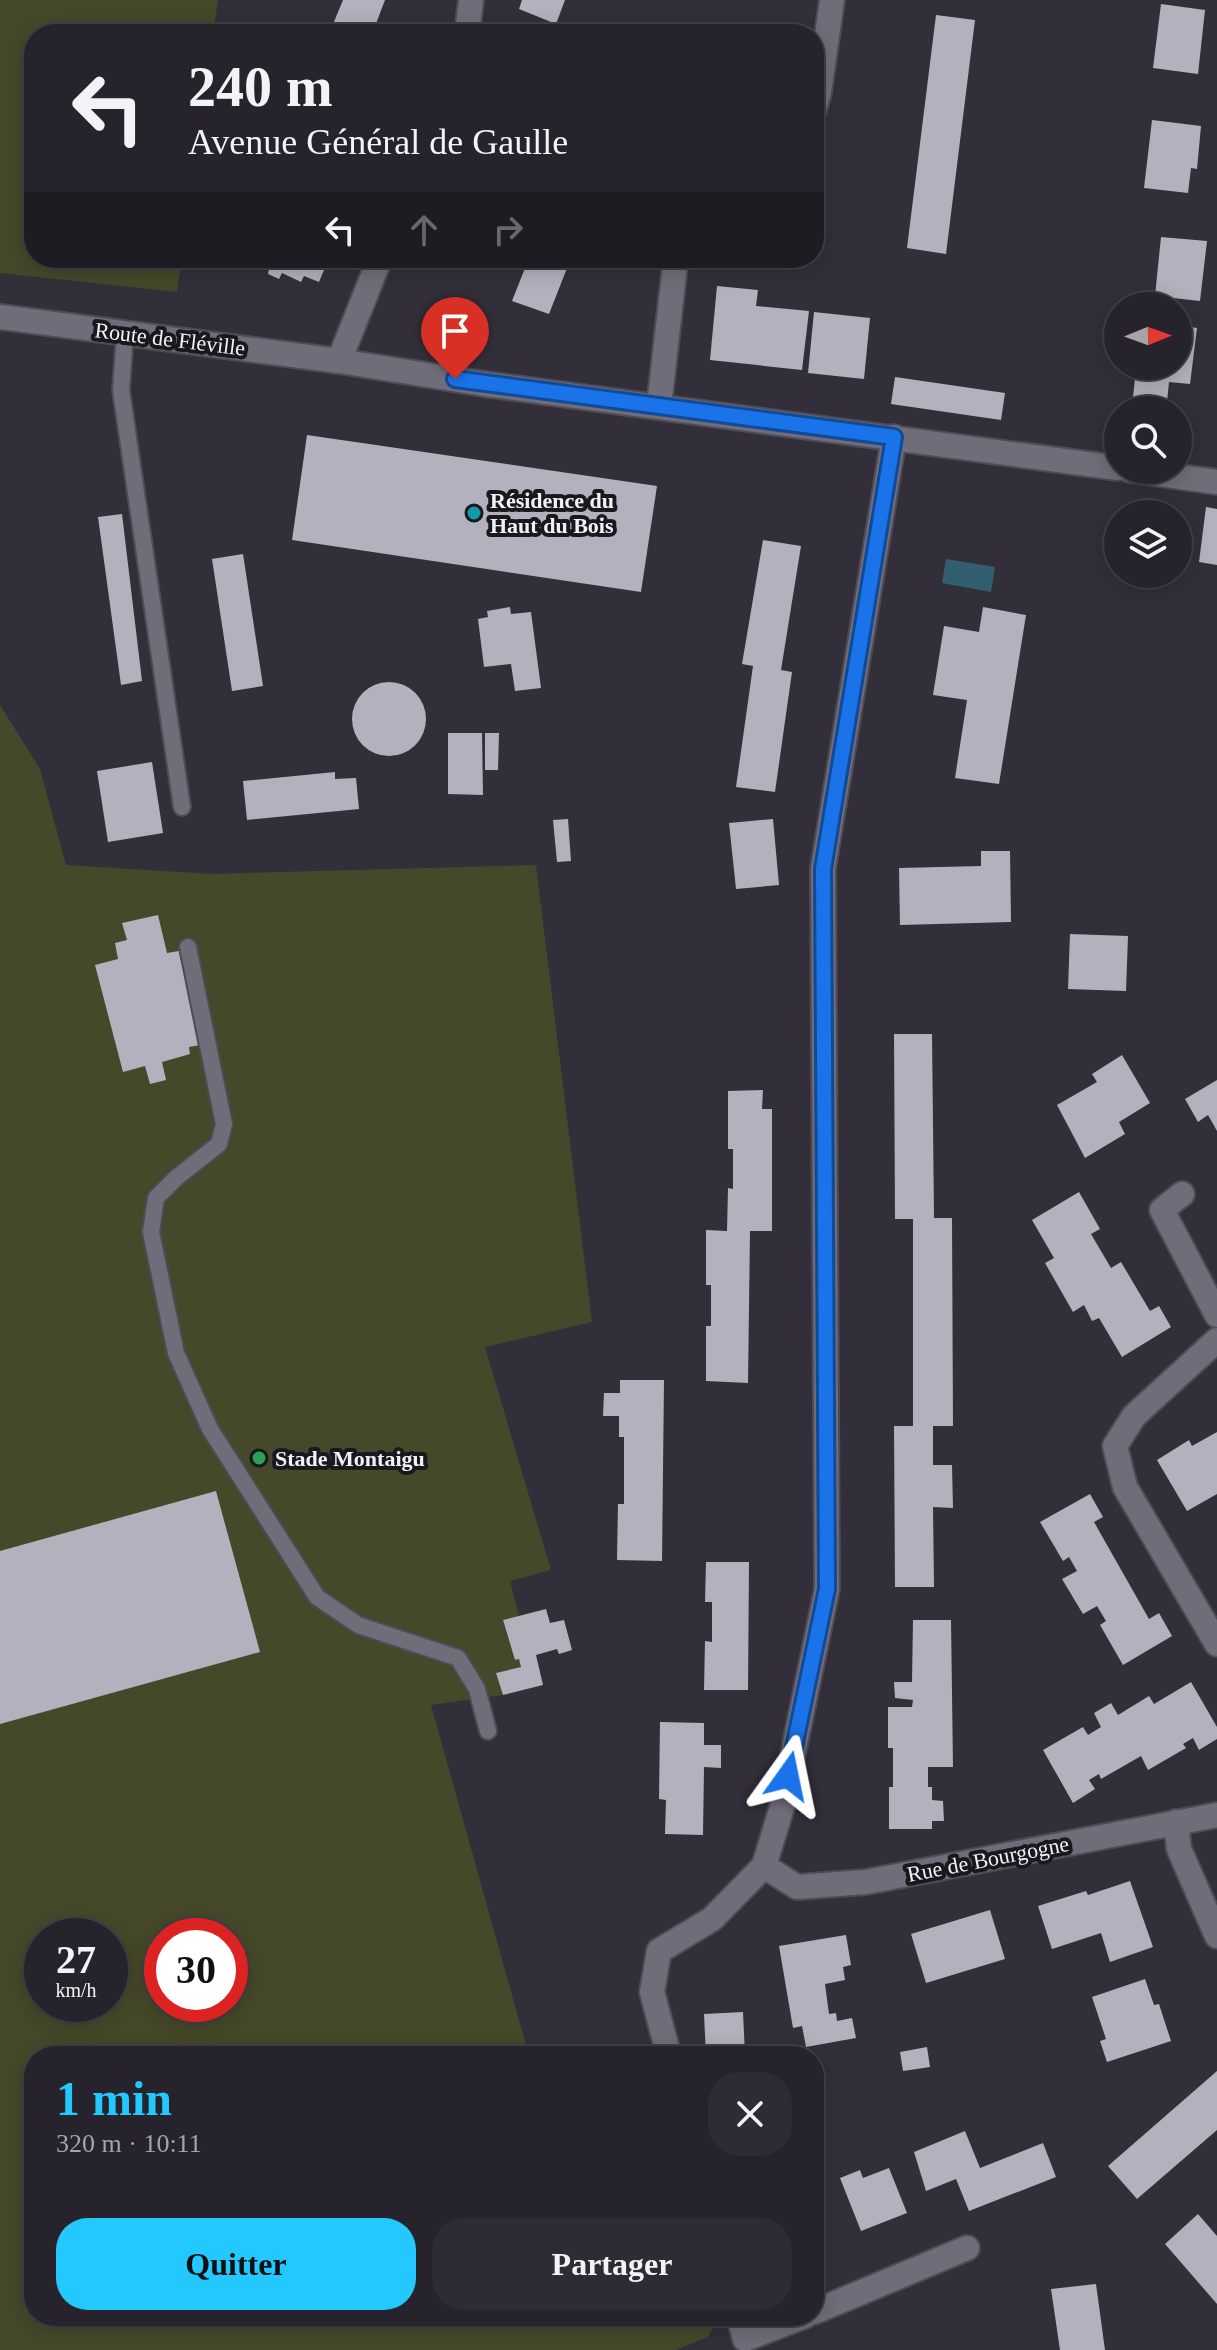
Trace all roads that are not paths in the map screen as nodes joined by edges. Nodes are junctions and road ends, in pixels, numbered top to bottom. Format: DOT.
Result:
graph roads {
  1 [pos="471,0"];
  2 [pos="832,0"];
  3 [pos="468,24"];
  4 [pos="824,57"];
  5 [pos="376,268"];
  6 [pos="675,268"];
  7 [pos="0,317"];
  8 [pos="125,333"];
  9 [pos="339,361"];
  10 [pos="659,406"];
  11 [pos="894,437"];
  12 [pos="1104,466"];
  13 [pos="1192,479"];
  14 [pos="1217,482"];
  15 [pos="182,807"];
  16 [pos="188,947"];
  17 [pos="1182,1194"];
  18 [pos="1217,1315"];
  19 [pos="1217,1340"];
  20 [pos="1217,1644"];
  21 [pos="488,1731"];
  22 [pos="1217,1815"];
  23 [pos="1176,1822"];
  24 [pos="764,1866"];
  25 [pos="1217,1936"];
  26 [pos="666,2046"];
  27 [pos="967,2248"];
  28 [pos="824,2308"];
  1 -- 3 [label="street"];
  2 -- 4 [label="street"];
  5 -- 9 [label="street"];
  6 -- 10 [label="street"];
  7 -- 8 [label="street, Route de Fléville"];
  8 -- 9 [label="street, Route de Fléville"];
  8 -- 15 [label="lane"];
  9 -- 10 [label="street, Route de Fléville"];
  10 -- 11 [label="street, Route de Fléville"];
  11 -- 12 [label="street, Route de Fléville"];
  11 -- 24 [label="street"];
  13 -- 14 [label="street"];
  16 -- 21 [label="lane"];
  17 -- 18 [label="street"];
  19 -- 20 [label="street"];
  22 -- 23 [label="street, Rue de Bourgogne"];
  23 -- 24 [label="street, Rue de Bourgogne"];
  23 -- 25 [label="street"];
  24 -- 26 [label="street"];
  27 -- 28 [label="street"];
}
